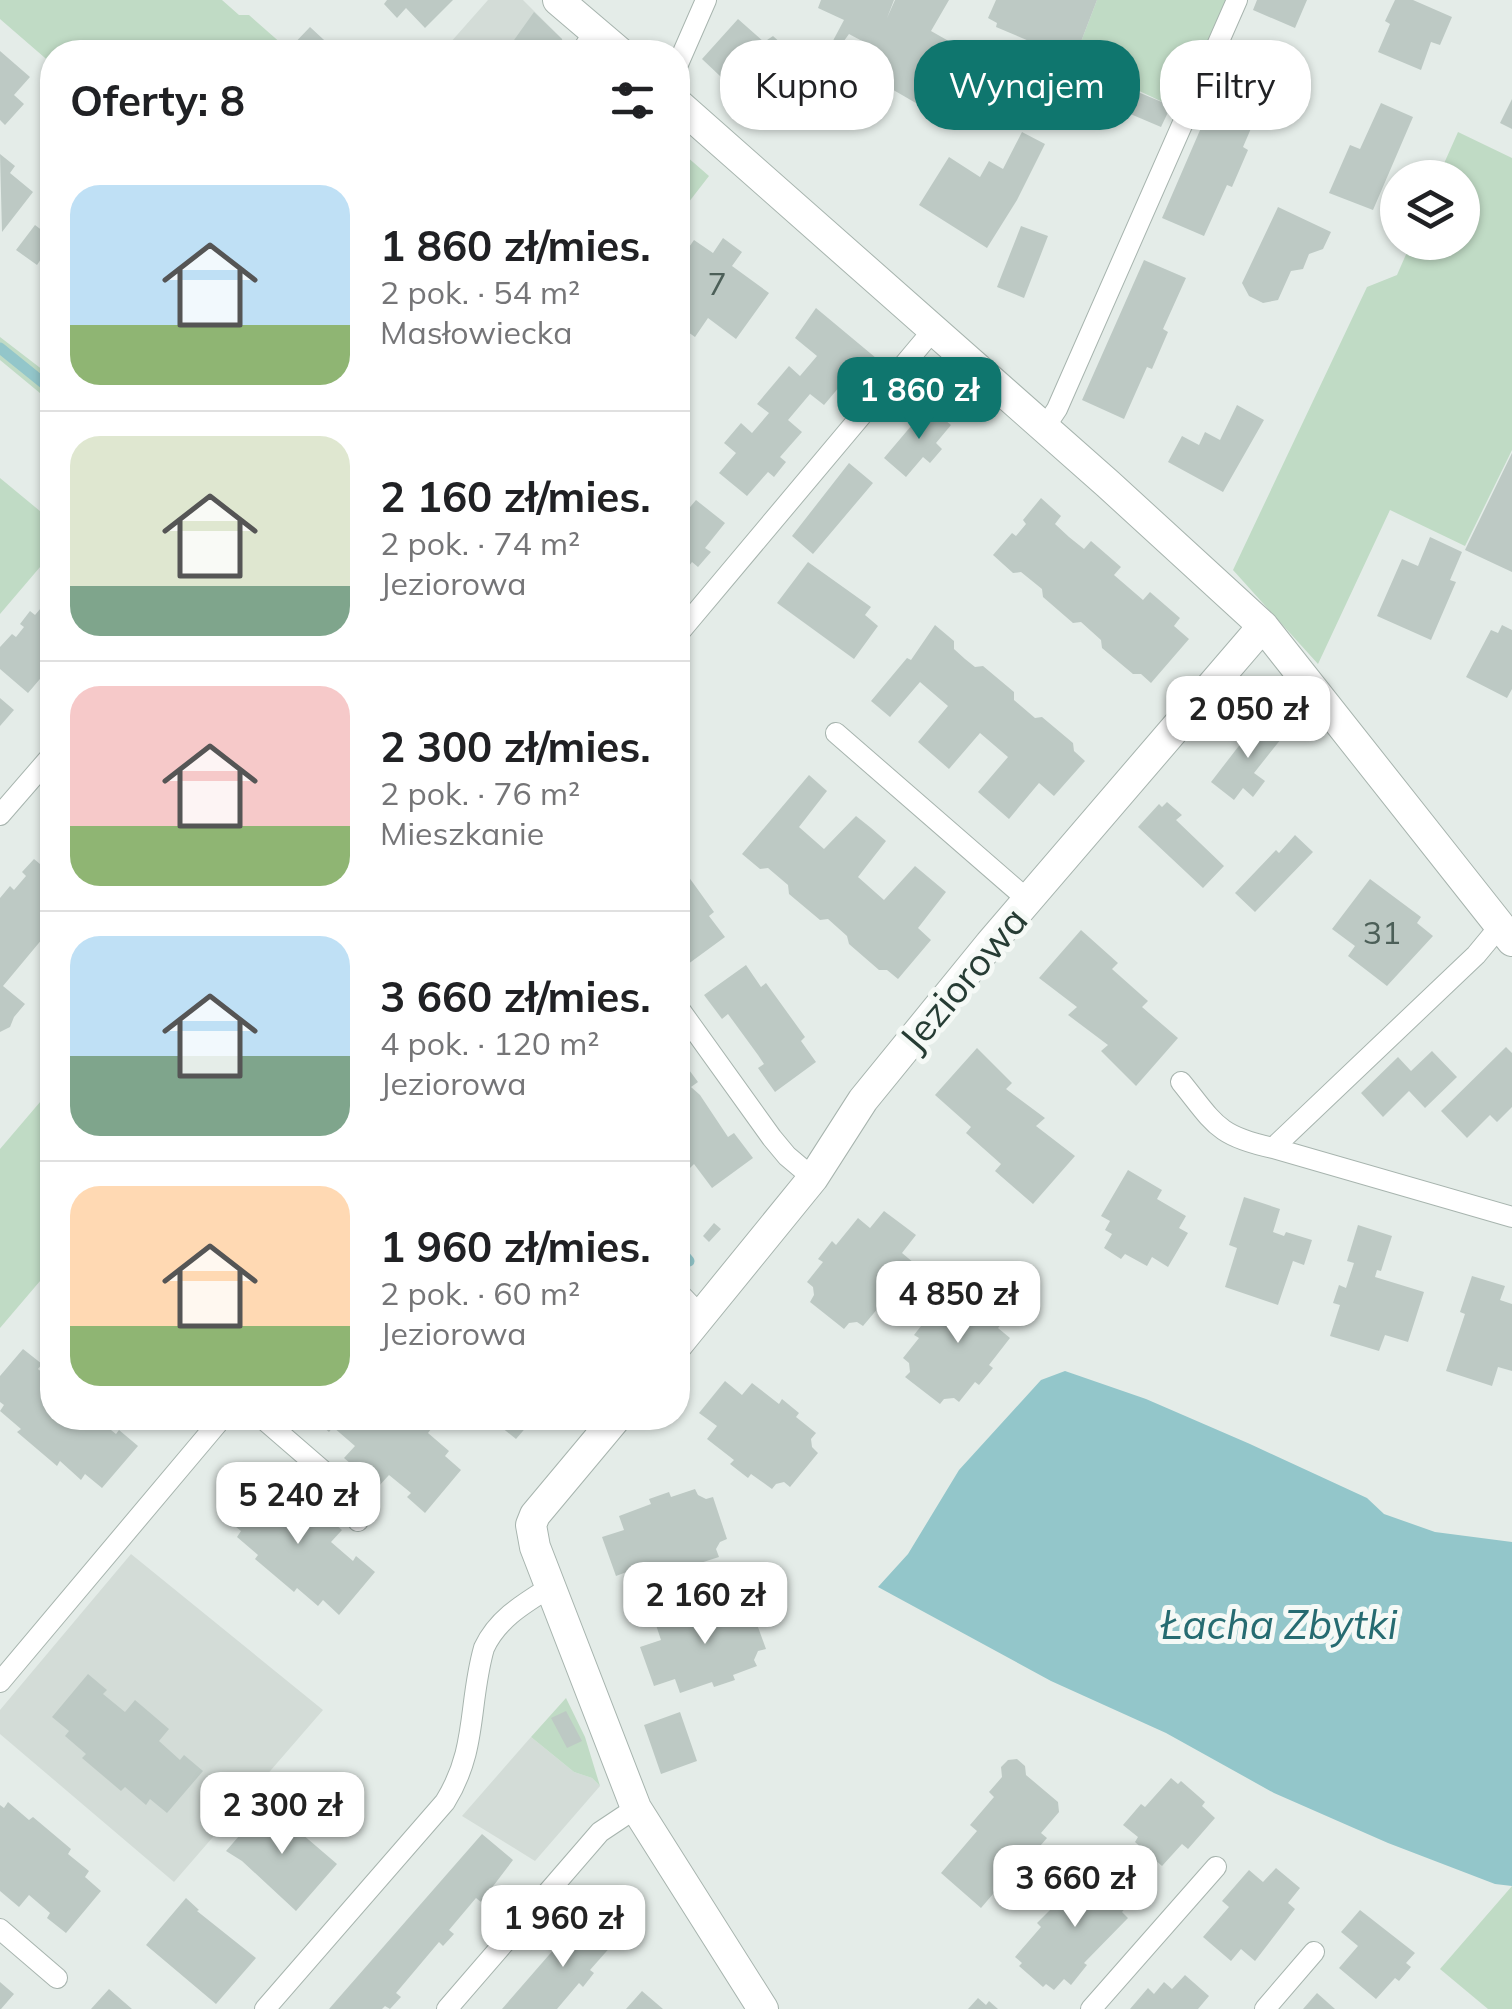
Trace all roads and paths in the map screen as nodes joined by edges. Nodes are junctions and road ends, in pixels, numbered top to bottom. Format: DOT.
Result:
graph roads {
  1 [pos="558,0"];
  2 [pos="706,0"];
  3 [pos="1237,0"];
  4 [pos="587,40"];
  5 [pos="688,40"];
  6 [pos="690,115"];
  7 [pos="934,329"];
  8 [pos="1045,427"];
  9 [pos="690,620"];
  10 [pos="1262,626"];
  11 [pos="836,733"];
  12 [pos="40,769"];
  13 [pos="0,815"];
  14 [pos="1028,900"];
  15 [pos="1506,934"];
  16 [pos="690,1024"];
  17 [pos="1181,1082"];
  18 [pos="1273,1148"];
  19 [pos="814,1178"];
  20 [pos="1512,1217"];
  21 [pos="690,1305"];
  22 [pos="701,1316"];
  23 [pos="690,1329"];
  24 [pos="212,1430"];
  25 [pos="276,1430"];
  26 [pos="606,1430"];
  27 [pos="358,1521"];
  28 [pos="552,1586"];
  29 [pos="0,1682"];
  30 [pos="636,1808"];
  31 [pos="1216,1866"];
  32 [pos="0,1929"];
  33 [pos="1314,1952"];
  34 [pos="58,1978"];
  35 [pos="265,2009"];
  36 [pos="447,2009"];
  37 [pos="762,2009"];
  38 [pos="1091,2009"];
  39 [pos="1265,2009"];
  1 -- 4 [label="street"];
  2 -- 5 [label="lane"];
  3 -- 8 [label="lane"];
  6 -- 7 [label="street"];
  7 -- 8 [label="street"];
  7 -- 9 [label="lane"];
  8 -- 10 [label="street"];
  10 -- 14 [label="street, Jeziorowa"];
  10 -- 15 [label="street"];
  11 -- 14 [label="lane"];
  12 -- 13 [label="lane"];
  14 -- 19 [label="street, Jeziorowa"];
  15 -- 18 [label="lane"];
  16 -- 19 [label="lane"];
  17 -- 18 [label="lane"];
  18 -- 20 [label="lane"];
  19 -- 22 [label="street, Jeziorowa"];
  21 -- 22 [label="lane"];
  22 -- 23 [label="street, Jeziorowa"];
  24 -- 29 [label="lane"];
  25 -- 27 [label="lane"];
  26 -- 28 [label="street"];
  28 -- 30 [label="street"];
  28 -- 35 [label="lane"];
  30 -- 36 [label="lane"];
  30 -- 37 [label="street"];
  31 -- 38 [label="lane"];
  32 -- 34 [label="lane"];
  33 -- 39 [label="lane"];
}
